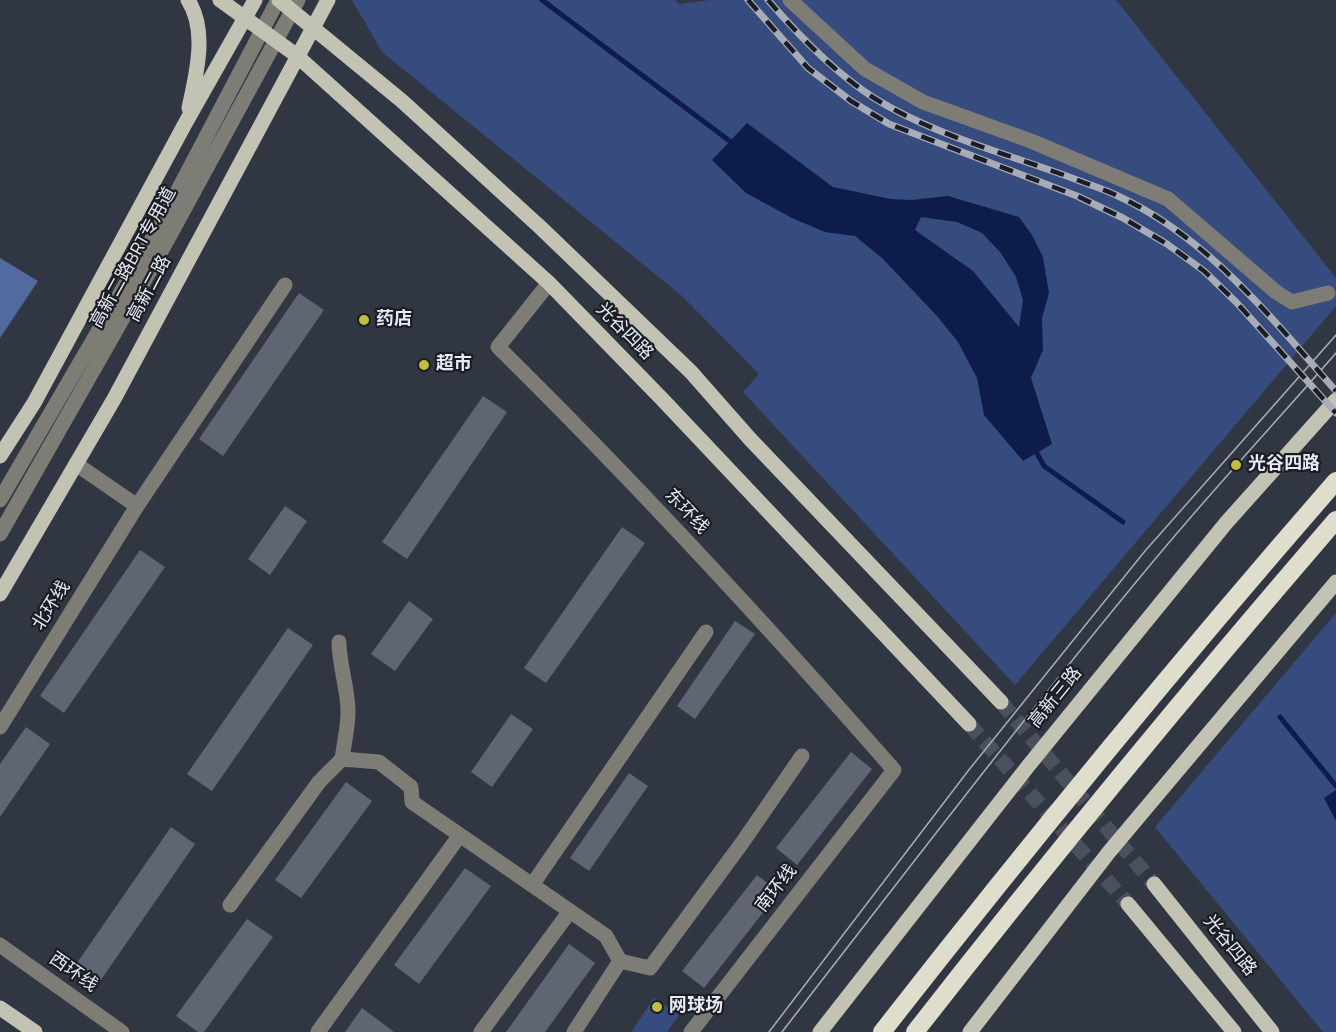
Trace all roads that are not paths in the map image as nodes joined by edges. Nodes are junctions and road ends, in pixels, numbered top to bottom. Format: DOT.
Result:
graph roads {
  1 [pos="188,0"];
  2 [pos="220,0"];
  3 [pos="255,0"];
  4 [pos="279,0"];
  5 [pos="328,0"];
  6 [pos="790,0"];
  7 [pos="295,5"];
  8 [pos="245,19"];
  9 [pos="313,27"];
  10 [pos="262,31"];
  11 [pos="276,41"];
  12 [pos="296,55"];
  13 [pos="186,122"];
  14 [pos="549,283"];
  15 [pos="285,285"];
  16 [pos="1328,293"];
  17 [pos="1336,400"];
  18 [pos="0,456"];
  19 [pos="76,464"];
  20 [pos="1336,481"];
  21 [pos="0,500"];
  22 [pos="137,506"];
  23 [pos="1336,520"];
  24 [pos="0,534"];
  25 [pos="1336,582"];
  26 [pos="0,594"];
  27 [pos="706,632"];
  28 [pos="339,642"];
  29 [pos="1001,702"];
  30 [pos="969,724"];
  31 [pos="0,727"];
  32 [pos="802,756"];
  33 [pos="342,759"];
  34 [pos="894,770"];
  35 [pos="460,835"];
  36 [pos="1154,884"];
  37 [pos="531,885"];
  38 [pos="1128,904"];
  39 [pos="230,905"];
  40 [pos="570,912"];
  41 [pos="0,945"];
  42 [pos="620,961"];
  43 [pos="0,1008"];
  44 [pos="35,1032"];
  45 [pos="122,1032"];
  46 [pos="318,1032"];
  47 [pos="481,1032"];
  48 [pos="574,1032"];
  49 [pos="691,1032"];
  50 [pos="820,1032"];
  51 [pos="882,1032"];
  52 [pos="915,1032"];
  53 [pos="970,1032"];
  54 [pos="1234,1032"];
  55 [pos="1272,1032"];
  1 -- 13 [label="main road"];
  2 -- 8 [label="main road, 光谷四路"];
  3 -- 8 [label="main road"];
  4 -- 7 [label="main road, 光谷四路"];
  4 -- 10 [label="street, 高新二路BRT专用道"];
  5 -- 9 [label="main road, 高新二路"];
  6 -- 16 [label="street"];
  7 -- 9 [label="main road, 光谷四路"];
  7 -- 11 [label="street, 高新二路BRT专用道"];
  8 -- 10 [label="main road, 光谷四路"];
  8 -- 13 [label="main road"];
  9 -- 12 [label="main road, 高新二路"];
  9 -- 29 [label="main road, 光谷四路"];
  10 -- 11 [label="main road, 光谷四路"];
  10 -- 21 [label="street, 高新二路BRT专用道"];
  11 -- 12 [label="main road, 光谷四路"];
  11 -- 24 [label="street, 高新二路BRT专用道"];
  12 -- 14 [label="main road, 光谷四路"];
  12 -- 19 [label="main road, 高新二路"];
  13 -- 18 [label="main road"];
  14 -- 30 [label="main road, 光谷四路"];
  14 -- 34 [label="street, 东环线"];
  15 -- 22 [label="street, 北环线"];
  17 -- 50 [label="main road, 高新三路"];
  19 -- 22 [label="street"];
  19 -- 26 [label="main road, 高新二路"];
  20 -- 51 [label="highway, bridge"];
  22 -- 31 [label="street, 北环线"];
  23 -- 52 [label="highway, bridge"];
  25 -- 53 [label="main road"];
  27 -- 37 [label="street"];
  28 -- 33 [label="street"];
  32 -- 42 [label="street"];
  33 -- 35 [label="street"];
  33 -- 39 [label="street"];
  34 -- 49 [label="street, 南环线"];
  35 -- 37 [label="street"];
  35 -- 46 [label="street"];
  36 -- 55 [label="main road, 光谷四路"];
  37 -- 40 [label="street"];
  38 -- 54 [label="main road"];
  40 -- 42 [label="street"];
  40 -- 47 [label="street"];
  41 -- 45 [label="street, 西环线"];
  42 -- 48 [label="street"];
  43 -- 44 [label="main road"];
}
